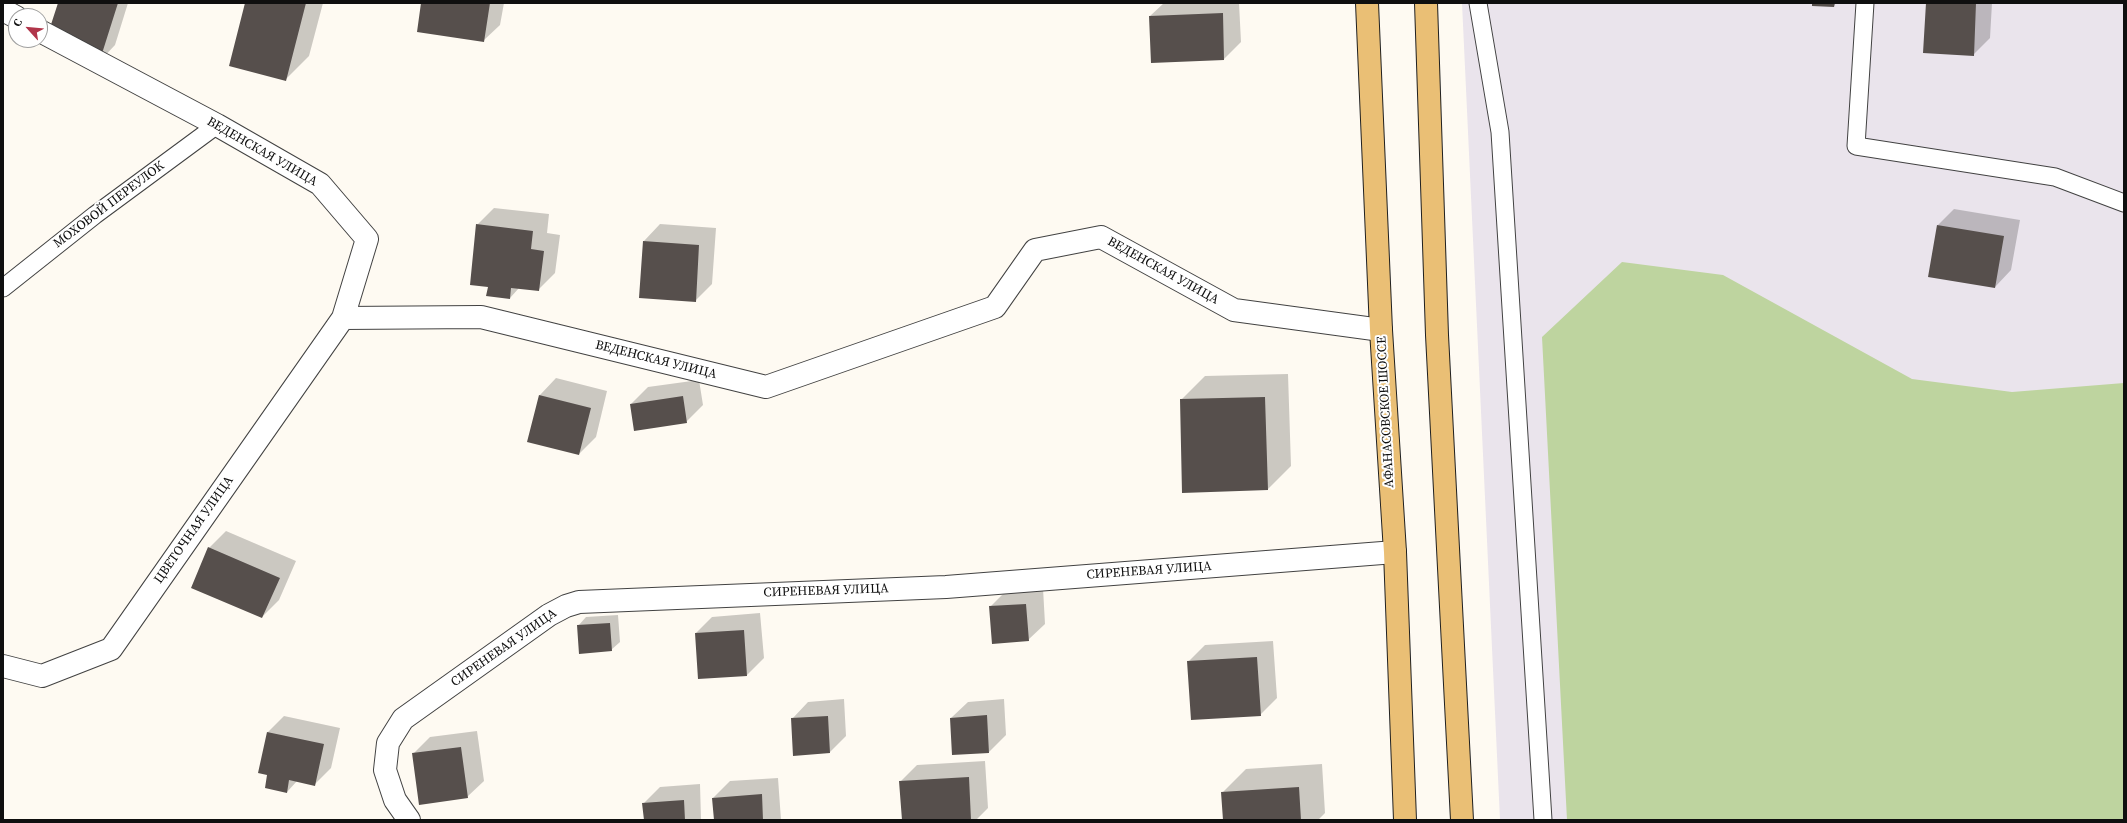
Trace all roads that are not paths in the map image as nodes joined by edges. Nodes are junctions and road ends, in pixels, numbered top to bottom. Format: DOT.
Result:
graph roads {
  1 [pos="1367,3"];
  2 [pos="1426,3"];
  3 [pos="1478,3"];
  4 [pos="1865,3"];
  5 [pos="48,34"];
  6 [pos="217,125"];
  7 [pos="2124,203"];
  8 [pos="3,288"];
  9 [pos="343,318"];
  10 [pos="1382,330"];
  11 [pos="1395,552"];
  12 [pos="3,666"];
  13 [pos="409,820"];
  14 [pos="1405,820"];
  15 [pos="1462,820"];
  16 [pos="1543,820"];
  1 -- 10 [label="main road, АФАНАСОВСКОЕ ШОССЕ"];
  2 -- 15 [label="main road"];
  3 -- 16 [label="lane"];
  4 -- 7 [label="lane"];
  5 -- 6 [label="street, ВЕДЕНСКАЯ УЛИЦА"];
  6 -- 8 [label="lane, МОХОВОЙ ПЕРЕУЛОК"];
  6 -- 9 [label="street, ВЕДЕНСКАЯ УЛИЦА"];
  9 -- 10 [label="street, ВЕДЕНСКАЯ УЛИЦА"];
  9 -- 12 [label="street, ЦВЕТОЧНАЯ УЛИЦА"];
  10 -- 11 [label="main road, АФАНАСОВСКОЕ ШОССЕ"];
  11 -- 13 [label="street, СИРЕНЕВАЯ УЛИЦА"];
  11 -- 14 [label="main road, АФАНАСОВСКОЕ ШОССЕ"];
}
